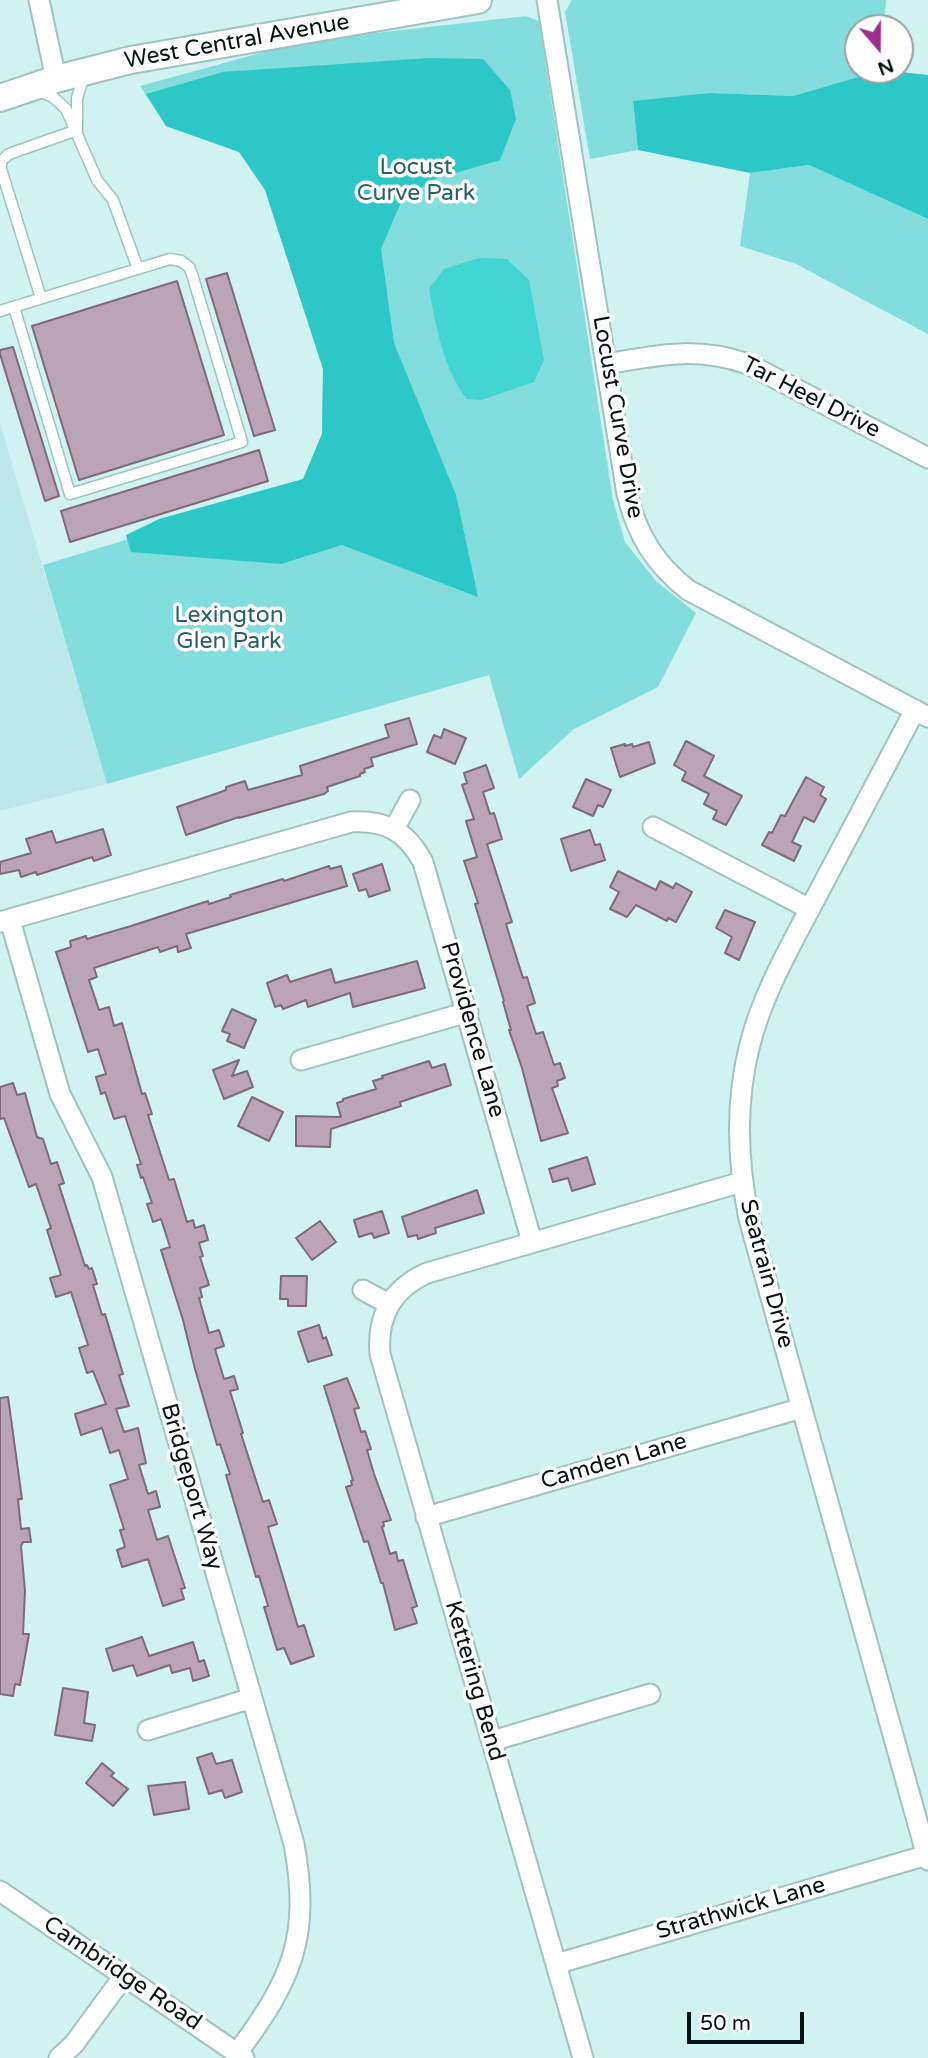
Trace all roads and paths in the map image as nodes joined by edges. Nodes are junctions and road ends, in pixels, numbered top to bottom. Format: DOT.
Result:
graph roads {
  1 [pos="40,0"];
  2 [pos="478,0"];
  3 [pos="547,0"];
  4 [pos="86,71"];
  5 [pos="56,79"];
  6 [pos="29,87"];
  7 [pos="0,98"];
  8 [pos="77,130"];
  9 [pos="138,268"];
  10 [pos="41,298"];
  11 [pos="14,306"];
  12 [pos="0,311"];
  13 [pos="606,364"];
  14 [pos="928,458"];
  15 [pos="921,713"];
  16 [pos="410,800"];
  17 [pos="653,827"];
  18 [pos="394,829"];
  19 [pos="810,909"];
  20 [pos="5,921"];
  21 [pos="468,1012"];
  22 [pos="301,1060"];
  23 [pos="742,1182"];
  24 [pos="532,1242"];
  25 [pos="363,1290"];
  26 [pos="389,1304"];
  27 [pos="802,1408"];
  28 [pos="426,1517"];
  29 [pos="650,1694"];
  30 [pos="253,1698"];
  31 [pos="148,1730"];
  32 [pos="492,1741"];
  33 [pos="927,1858"];
  34 [pos="0,1891"];
  35 [pos="556,1964"];
  36 [pos="124,1976"];
  37 [pos="241,2055"];
  38 [pos="59,2058"];
  39 [pos="583,2058"];
  1 -- 5 [label="street"];
  2 -- 4 [label="main road, West Central Avenue"];
  3 -- 13 [label="street, Locust Curve Drive"];
  4 -- 5 [label="main road, West Central Avenue"];
  4 -- 8 [label="lane"];
  5 -- 6 [label="main road, West Central Avenue"];
  6 -- 7 [label="main road, West Central Avenue"];
  6 -- 8 [label="lane"];
  8 -- 9 [label="lane"];
  8 -- 10 [label="lane"];
  9 -- 10 [label="lane"];
  9 -- 11 [label="lane"];
  10 -- 11 [label="lane"];
  11 -- 12 [label="lane"];
  13 -- 14 [label="street, Tar Heel Drive"];
  13 -- 15 [label="street, Locust Curve Drive"];
  15 -- 19 [label="street, Seatrain Drive"];
  16 -- 18 [label="street"];
  17 -- 19 [label="street"];
  18 -- 20 [label="street"];
  18 -- 21 [label="street, Providence Lane"];
  19 -- 23 [label="street, Seatrain Drive"];
  20 -- 30 [label="street, Bridgeport Way"];
  21 -- 22 [label="street"];
  21 -- 24 [label="street, Providence Lane"];
  23 -- 24 [label="street"];
  23 -- 27 [label="street, Seatrain Drive"];
  24 -- 26 [label="street"];
  25 -- 26 [label="street"];
  26 -- 28 [label="street, Kettering Bend"];
  27 -- 28 [label="street, Camden Lane"];
  27 -- 33 [label="street, Seatrain Drive"];
  28 -- 32 [label="street, Kettering Bend"];
  29 -- 32 [label="street"];
  30 -- 31 [label="street"];
  30 -- 37 [label="street, Bridgeport Way"];
  32 -- 35 [label="street, Kettering Bend"];
  33 -- 35 [label="street, Strathwick Lane"];
  34 -- 36 [label="street, Cambridge Road"];
  35 -- 39 [label="street, Kettering Bend"];
  36 -- 37 [label="street, Cambridge Road"];
  36 -- 38 [label="street"];
}
